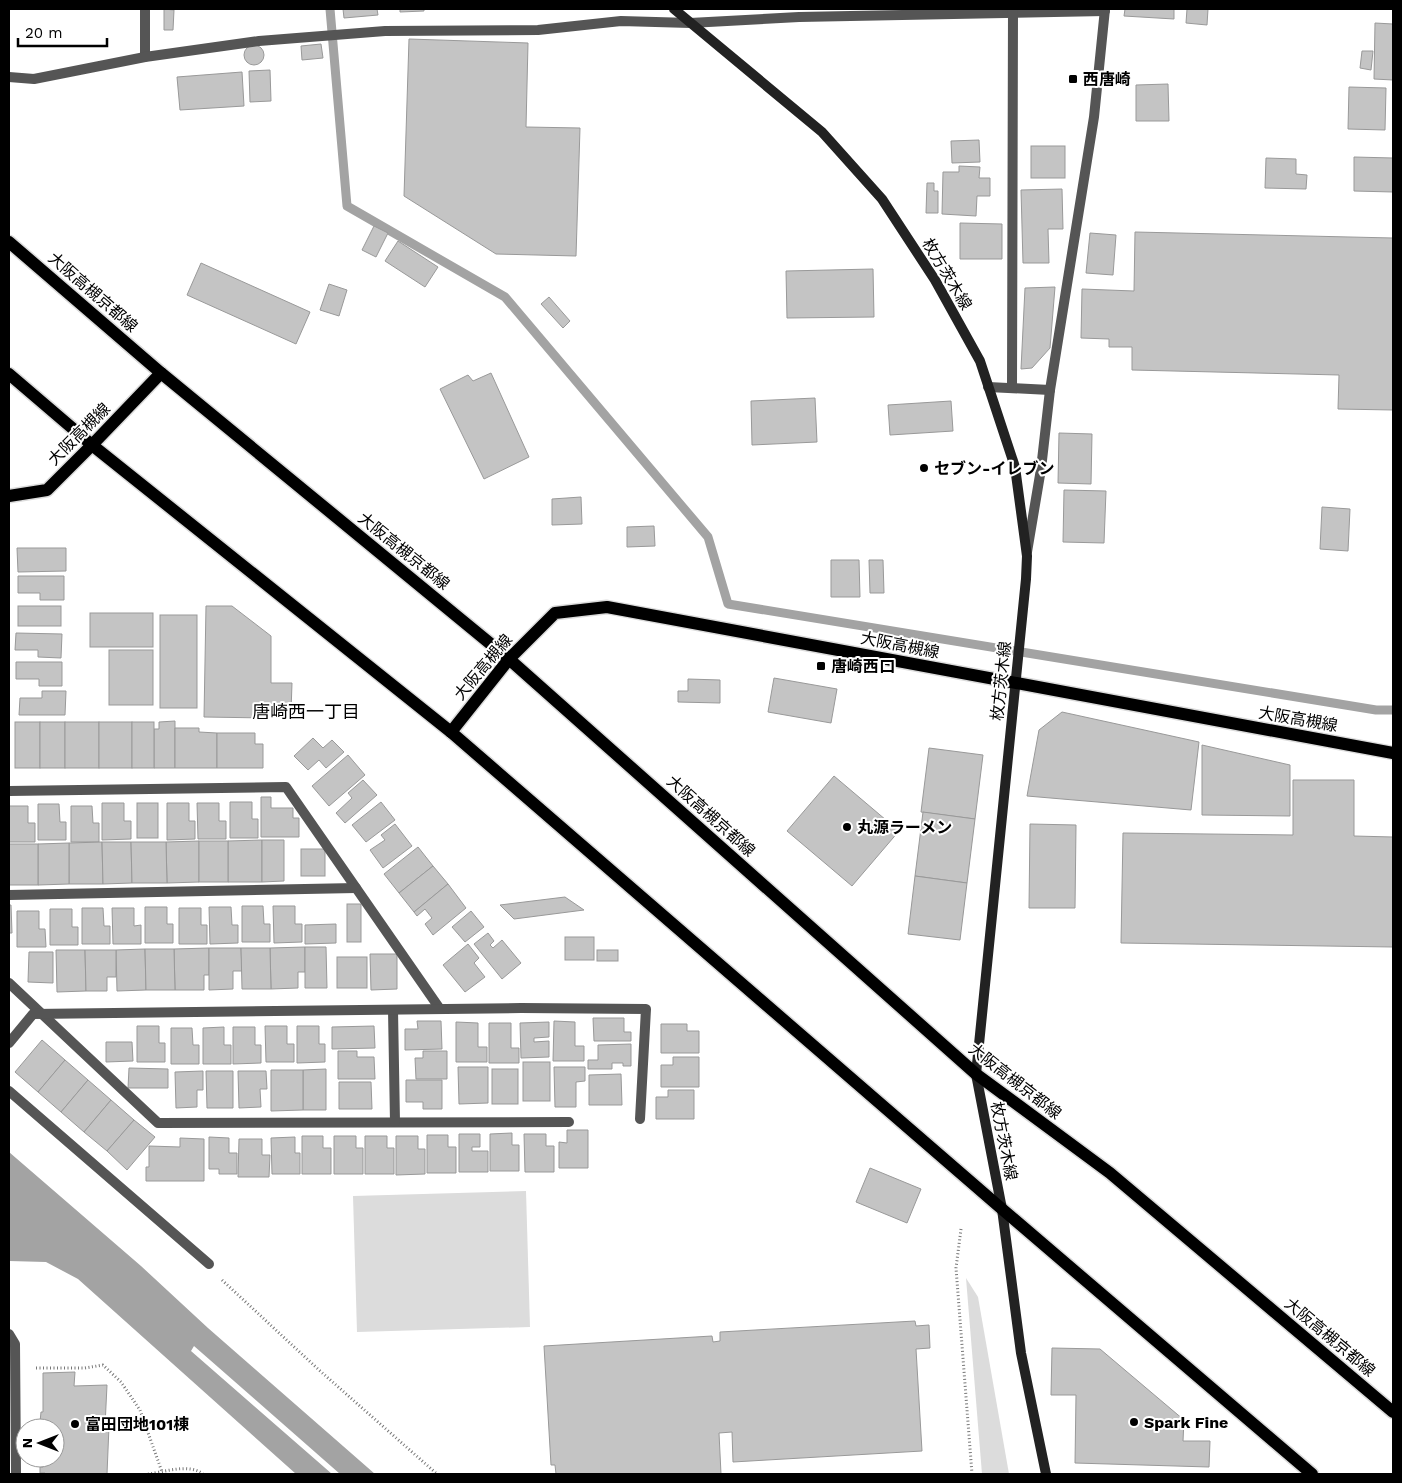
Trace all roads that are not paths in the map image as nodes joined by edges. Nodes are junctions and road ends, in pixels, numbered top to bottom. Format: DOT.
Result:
graph roads {
  1 [pos="145,9"];
  2 [pos="674,9"];
  3 [pos="1105,10"];
  4 [pos="1013,11"];
  5 [pos="690,24"];
  6 [pos="145,57"];
  7 [pos="9,77"];
  8 [pos="9,242"];
  9 [pos="161,373"];
  10 [pos="9,374"];
  11 [pos="988,387"];
  12 [pos="1012,388"];
  13 [pos="1050,390"];
  14 [pos="92,446"];
  15 [pos="9,496"];
  16 [pos="1027,556"];
  17 [pos="509,659"];
  18 [pos="1016,683"];
  19 [pos="451,732"];
  20 [pos="1393,753"];
  21 [pos="9,791"];
  22 [pos="356,888"];
  23 [pos="9,895"];
  24 [pos="9,983"];
  25 [pos="393,1010"];
  26 [pos="440,1010"];
  27 [pos="42,1014"];
  28 [pos="9,1043"];
  29 [pos="976,1074"];
  30 [pos="9,1091"];
  31 [pos="640,1119"];
  32 [pos="395,1122"];
  33 [pos="568,1122"];
  34 [pos="1002,1209"];
  35 [pos="209,1264"];
  36 [pos="9,1334"];
  37 [pos="1393,1412"];
  38 [pos="16,1474"];
  39 [pos="1046,1474"];
  40 [pos="1312,1474"];
  1 -- 6 [label="street"];
  2 -- 5 [label="main road, 枚方茨木線"];
  3 -- 4 [label="street"];
  3 -- 13 [label="street"];
  4 -- 5 [label="street"];
  4 -- 12 [label="street"];
  5 -- 6 [label="street"];
  5 -- 11 [label="main road, 枚方茨木線"];
  6 -- 7 [label="street"];
  8 -- 9 [label="main road, 大阪高槻京都線"];
  9 -- 14 [label="main road, 大阪高槻線"];
  9 -- 17 [label="main road, 大阪高槻京都線"];
  10 -- 14 [label="main road"];
  11 -- 12 [label="street"];
  11 -- 16 [label="main road, 枚方茨木線"];
  12 -- 13 [label="street"];
  13 -- 16 [label="street"];
  14 -- 15 [label="main road, 大阪高槻線"];
  14 -- 19 [label="main road"];
  16 -- 18 [label="main road, 枚方茨木線"];
  17 -- 18 [label="main road, 大阪高槻線"];
  17 -- 19 [label="main road, 大阪高槻線"];
  17 -- 29 [label="main road, 大阪高槻京都線"];
  18 -- 20 [label="main road, 大阪高槻線"];
  18 -- 29 [label="main road, 枚方茨木線"];
  19 -- 34 [label="main road"];
  21 -- 22 [label="street"];
  22 -- 23 [label="street"];
  22 -- 26 [label="street"];
  24 -- 27 [label="street"];
  25 -- 26 [label="street"];
  25 -- 27 [label="street"];
  25 -- 32 [label="street"];
  26 -- 31 [label="street"];
  27 -- 28 [label="street"];
  27 -- 32 [label="street"];
  29 -- 34 [label="main road, 枚方茨木線"];
  29 -- 37 [label="main road, 大阪高槻京都線"];
  30 -- 35 [label="street"];
  32 -- 33 [label="street"];
  34 -- 39 [label="main road, 枚方茨木線"];
  34 -- 40 [label="main road"];
  36 -- 38 [label="street"];
}
